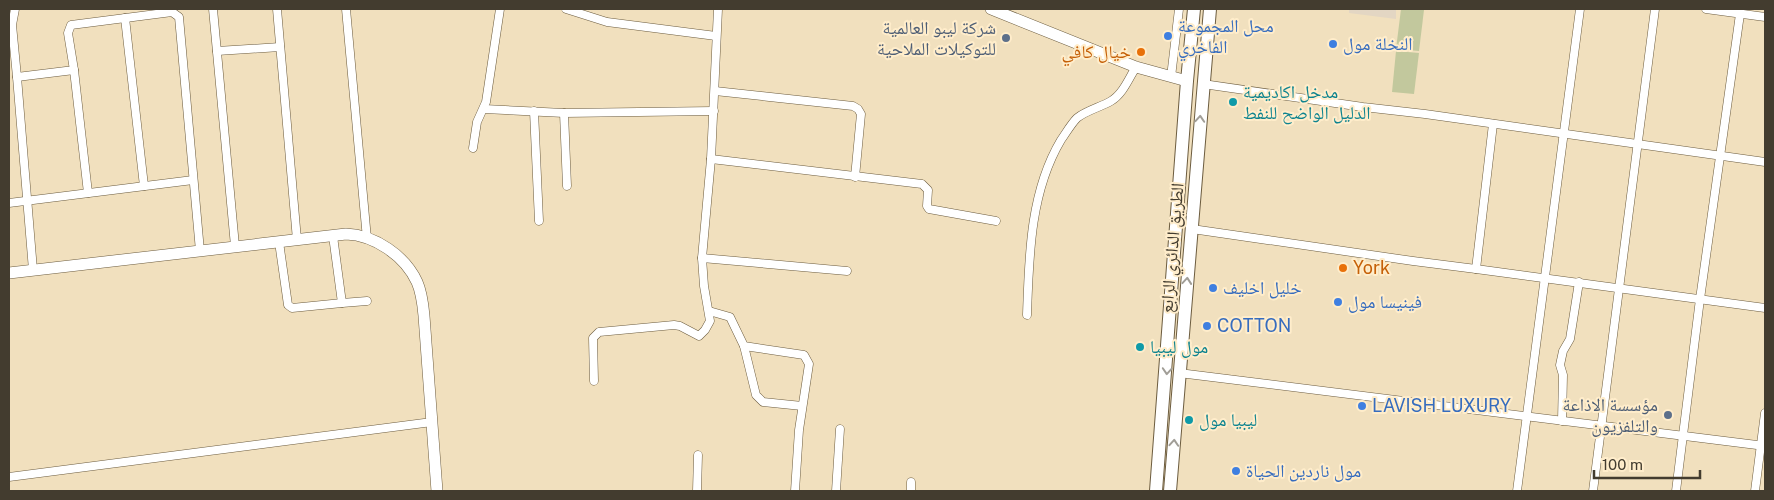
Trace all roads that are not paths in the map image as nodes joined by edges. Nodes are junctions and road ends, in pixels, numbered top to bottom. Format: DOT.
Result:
graph roads {
  1 [pos="15,9"];
  2 [pos="213,9"];
  3 [pos="277,9"];
  4 [pos="346,9"];
  5 [pos="500,9"];
  6 [pos="566,9"];
  7 [pos="718,9"];
  8 [pos="991,9"];
  9 [pos="1179,9"];
  10 [pos="1194,9"];
  11 [pos="1210,9"];
  12 [pos="1580,9"];
  13 [pos="1655,9"];
  14 [pos="1706,9"];
  15 [pos="1740,14"];
  16 [pos="1765,17"];
  17 [pos="125,18"];
  18 [pos="10,30"];
  19 [pos="716,36"];
  20 [pos="280,47"];
  21 [pos="217,51"];
  22 [pos="1136,67"];
  23 [pos="74,70"];
  24 [pos="17,77"];
  25 [pos="1171,77"];
  26 [pos="1188,80"];
  27 [pos="1203,84"];
  28 [pos="715,91"];
  29 [pos="484,108"];
  30 [pos="534,111"];
  31 [pos="714,111"];
  32 [pos="564,113"];
  33 [pos="1493,124"];
  34 [pos="1563,133"];
  35 [pos="1638,143"];
  36 [pos="473,148"];
  37 [pos="1720,156"];
  38 [pos="711,159"];
  39 [pos="1765,162"];
  40 [pos="855,177"];
  41 [pos="193,180"];
  42 [pos="144,186"];
  43 [pos="567,186"];
  44 [pos="88,193"];
  45 [pos="27,200"];
  46 [pos="9,202"];
  47 [pos="539,221"];
  48 [pos="996,221"];
  49 [pos="1192,229"];
  50 [pos="334,236"];
  51 [pos="367,239"];
  52 [pos="297,240"];
  53 [pos="279,242"];
  54 [pos="235,246"];
  55 [pos="200,251"];
  56 [pos="702,258"];
  57 [pos="1476,268"];
  58 [pos="33,270"];
  59 [pos="847,271"];
  60 [pos="9,273"];
  61 [pos="1544,278"];
  62 [pos="1579,282"];
  63 [pos="1620,288"];
  64 [pos="1700,298"];
  65 [pos="367,301"];
  66 [pos="342,304"];
  67 [pos="1765,308"];
  68 [pos="709,311"];
  69 [pos="1027,315"];
  70 [pos="744,346"];
  71 [pos="1179,373"];
  72 [pos="594,380"];
  73 [pos="802,406"];
  74 [pos="1765,413"];
  75 [pos="1526,417"];
  76 [pos="1562,421"];
  77 [pos="432,422"];
  78 [pos="1601,426"];
  79 [pos="840,430"];
  80 [pos="1683,436"];
  81 [pos="1763,446"];
  82 [pos="698,455"];
  83 [pos="9,477"];
  84 [pos="911,482"];
  85 [pos="437,491"];
  86 [pos="697,491"];
  87 [pos="794,491"];
  88 [pos="836,491"];
  89 [pos="910,491"];
  90 [pos="1156,491"];
  91 [pos="1170,491"];
  92 [pos="1517,491"];
  93 [pos="1593,491"];
  94 [pos="1676,491"];
  95 [pos="1755,491"];
  1 -- 18 [label="street"];
  2 -- 21 [label="street"];
  3 -- 20 [label="street"];
  4 -- 51 [label="street"];
  5 -- 29 [label="street"];
  6 -- 19 [label="street"];
  7 -- 19 [label="street"];
  8 -- 22 [label="street"];
  9 -- 25 [label="street"];
  10 -- 26 [label="main road, الطريق الدائري الرابع"];
  11 -- 27 [label="main road, الطريق الدائري الرابع"];
  12 -- 34 [label="street"];
  13 -- 35 [label="street"];
  14 -- 15 [label="street"];
  15 -- 16 [label="street"];
  15 -- 37 [label="street"];
  17 -- 23 [label="street"];
  17 -- 41 [label="street"];
  17 -- 42 [label="street"];
  18 -- 24 [label="street"];
  19 -- 28 [label="street"];
  20 -- 21 [label="street"];
  20 -- 52 [label="street"];
  21 -- 54 [label="street"];
  22 -- 25 [label="street"];
  22 -- 69 [label="street"];
  23 -- 24 [label="street"];
  23 -- 44 [label="street"];
  24 -- 45 [label="street"];
  25 -- 26 [label="street"];
  26 -- 90 [label="main road, الطريق الدائري الرابع, one-way"];
  27 -- 33 [label="street"];
  49 -- 27 [label="main road, الطريق الدائري الرابع, one-way"];
  28 -- 31 [label="street"];
  28 -- 40 [label="street"];
  29 -- 30 [label="street"];
  29 -- 36 [label="street"];
  30 -- 32 [label="street"];
  30 -- 47 [label="street"];
  31 -- 32 [label="street"];
  31 -- 38 [label="street"];
  32 -- 43 [label="street"];
  33 -- 34 [label="street"];
  33 -- 57 [label="street"];
  34 -- 35 [label="street"];
  34 -- 61 [label="street"];
  35 -- 37 [label="street"];
  35 -- 63 [label="street"];
  37 -- 39 [label="street"];
  37 -- 64 [label="street"];
  38 -- 40 [label="street"];
  38 -- 56 [label="street"];
  40 -- 48 [label="street"];
  41 -- 42 [label="street"];
  41 -- 55 [label="street"];
  42 -- 44 [label="street"];
  44 -- 45 [label="street"];
  45 -- 46 [label="street"];
  45 -- 58 [label="street"];
  49 -- 57 [label="street"];
  71 -- 49 [label="main road, الطريق الدائري الرابع, one-way"];
  50 -- 51 [label="street"];
  50 -- 52 [label="street"];
  50 -- 66 [label="street"];
  51 -- 77 [label="street"];
  52 -- 53 [label="street"];
  53 -- 54 [label="street"];
  53 -- 66 [label="street"];
  54 -- 55 [label="street"];
  55 -- 58 [label="street"];
  56 -- 59 [label="street"];
  56 -- 68 [label="street"];
  57 -- 61 [label="street"];
  58 -- 60 [label="street"];
  61 -- 62 [label="street"];
  61 -- 75 [label="street"];
  62 -- 63 [label="street"];
  62 -- 76 [label="street"];
  63 -- 64 [label="street"];
  63 -- 78 [label="street"];
  64 -- 67 [label="street"];
  64 -- 80 [label="street"];
  65 -- 66 [label="street"];
  68 -- 70 [label="street"];
  68 -- 72 [label="street"];
  70 -- 73 [label="street"];
  70 -- 73 [label="street"];
  71 -- 75 [label="street"];
  91 -- 71 [label="main road, الطريق الدائري الرابع, one-way"];
  73 -- 87 [label="street"];
  74 -- 81 [label="street"];
  75 -- 76 [label="street"];
  75 -- 92 [label="street"];
  76 -- 78 [label="street"];
  77 -- 83 [label="street"];
  77 -- 85 [label="street"];
  78 -- 80 [label="street"];
  78 -- 93 [label="street"];
  79 -- 88 [label="street"];
  80 -- 81 [label="street"];
  80 -- 94 [label="street"];
  81 -- 95 [label="street"];
  82 -- 86 [label="street"];
  84 -- 89 [label="street"];
}
